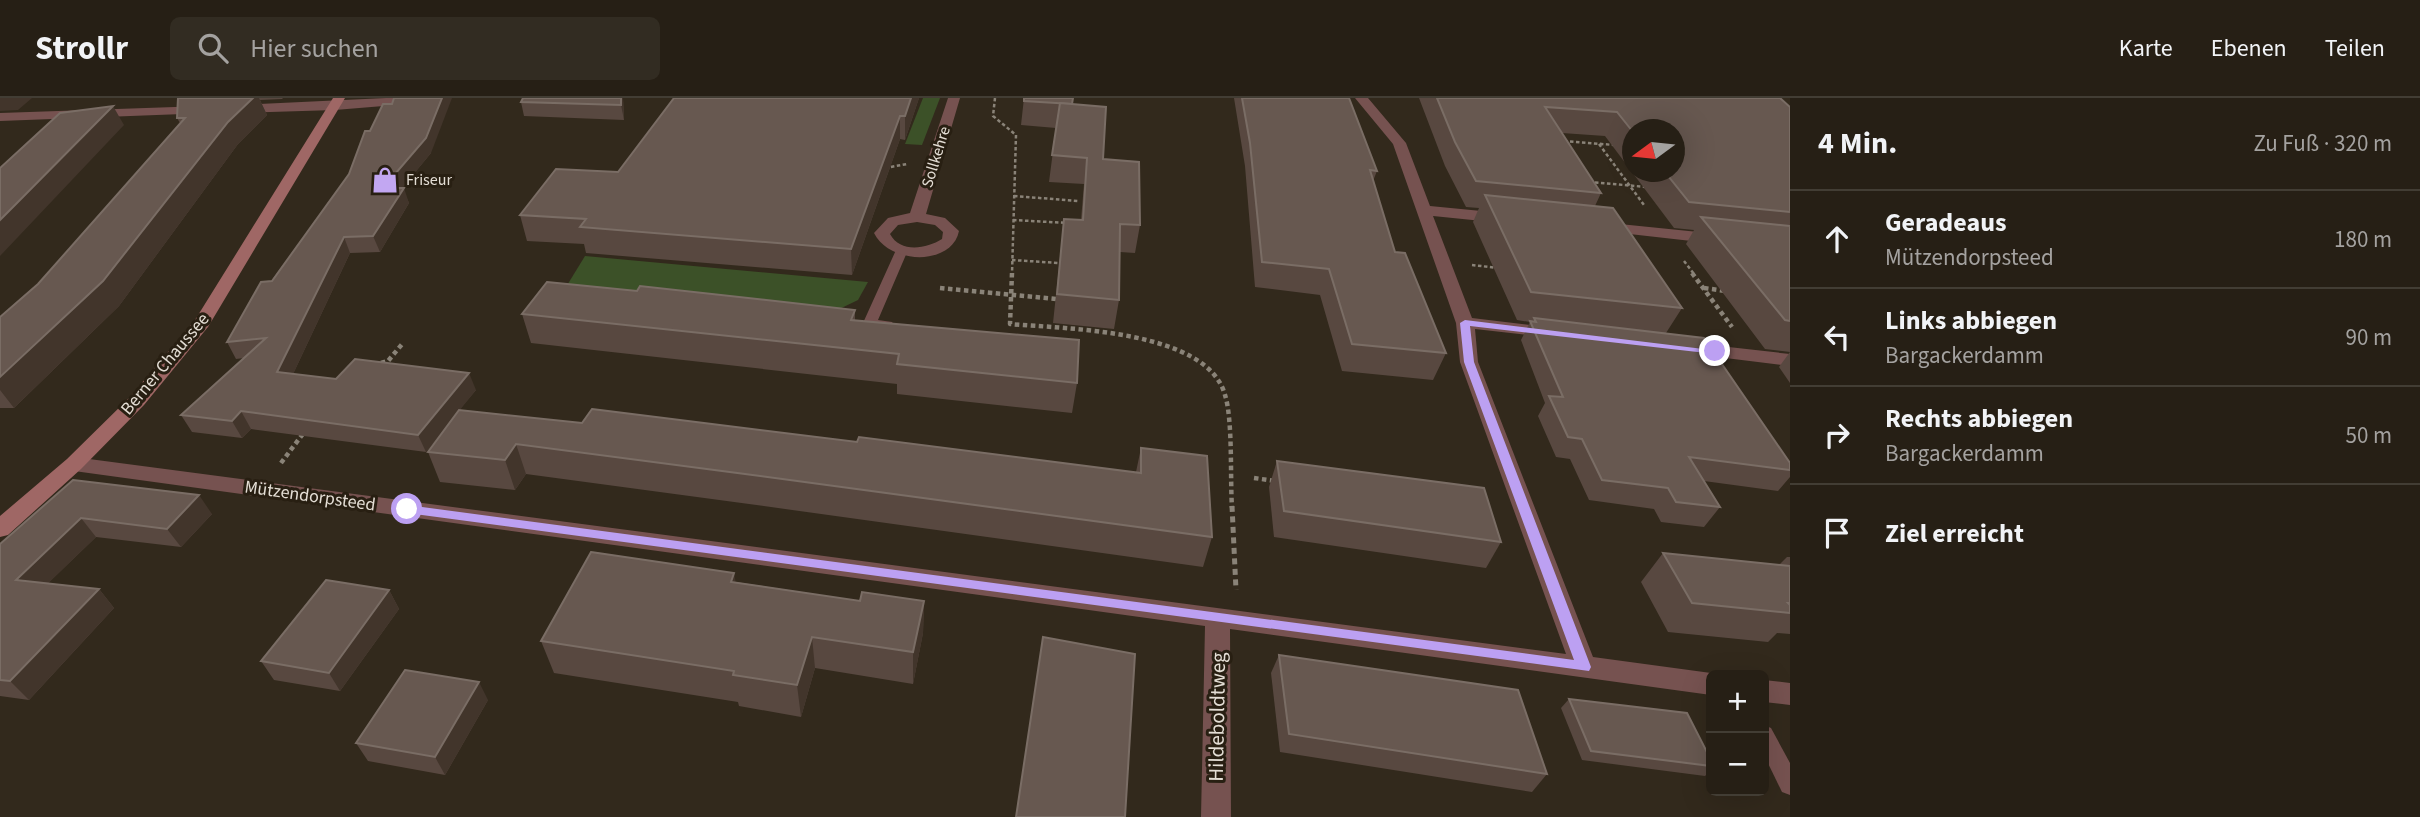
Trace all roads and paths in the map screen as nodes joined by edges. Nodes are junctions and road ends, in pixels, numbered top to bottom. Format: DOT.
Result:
graph roads {
  1 [pos="432,98"];
  2 [pos="954,98"];
  3 [pos="995,98"];
  4 [pos="1361,98"];
  5 [pos="337,102"];
  6 [pos="0,117"];
  7 [pos="1560,141"];
  8 [pos="1620,146"];
  9 [pos="935,158"];
  10 [pos="879,170"];
  11 [pos="1584,181"];
  12 [pos="1657,188"];
  13 [pos="1014,196"];
  14 [pos="1078,201"];
  15 [pos="1424,210"];
  16 [pos="917,217"];
  17 [pos="1520,219"];
  18 [pos="1013,220"];
  19 [pos="1080,224"];
  20 [pos="1588,226"];
  21 [pos="1740,242"];
  22 [pos="902,250"];
  23 [pos="1012,260"];
  24 [pos="1443,262"];
  25 [pos="1059,264"];
  26 [pos="1511,269"];
  27 [pos="940,288"];
  28 [pos="1704,288"];
  29 [pos="1729,291"];
  30 [pos="1011,294"];
  31 [pos="1056,299"];
  32 [pos="1465,323"];
  33 [pos="896,326"];
  34 [pos="1572,335"];
  35 [pos="403,343"];
  36 [pos="1665,346"];
  37 [pos="1790,360"];
  38 [pos="375,365"];
  39 [pos="308,427"];
  40 [pos="74,464"];
  41 [pos="1254,478"];
  42 [pos="1281,482"];
  43 [pos="263,490"];
  44 [pos="0,529"];
  45 [pos="1228,619"];
  46 [pos="1584,667"];
  47 [pos="1706,683"];
  48 [pos="1769,692"];
  49 [pos="1790,694"];
  50 [pos="1769,744"];
  51 [pos="1790,785"];
  52 [pos="1216,817"];
  1 -- 5 [label="street"];
  2 -- 9 [label="street, Sollkehre"];
  3 -- 13 [label="path"];
  4 -- 15 [label="street"];
  5 -- 6 [label="street"];
  5 -- 40 [label="street, Berner Chaussee"];
  7 -- 8 [label="path"];
  9 -- 10 [label="path"];
  9 -- 16 [label="street, Sollkehre"];
  11 -- 12 [label="path"];
  13 -- 14 [label="path"];
  13 -- 18 [label="path"];
  15 -- 17 [label="street"];
  15 -- 24 [label="street"];
  16 -- 22 [label="street"];
  16 -- 22 [label="street"];
  18 -- 19 [label="path"];
  18 -- 23 [label="path"];
  20 -- 21 [label="street"];
  22 -- 33 [label="lane"];
  23 -- 25 [label="path"];
  23 -- 30 [label="path"];
  24 -- 26 [label="path"];
  24 -- 32 [label="street"];
  27 -- 30 [label="path"];
  28 -- 29 [label="path"];
  30 -- 31 [label="path"];
  30 -- 45 [label="path"];
  32 -- 34 [label="street"];
  32 -- 46 [label="street"];
  35 -- 38 [label="path"];
  36 -- 37 [label="street"];
  39 -- 43 [label="path"];
  40 -- 43 [label="street, Mützendorpsteed"];
  40 -- 44 [label="street, Berner Chaussee"];
  41 -- 42 [label="path"];
  43 -- 45 [label="street, Mützendorpsteed"];
  45 -- 46 [label="street, Mützendorpsteed"];
  45 -- 52 [label="street, Hildeboldtweg"];
  46 -- 47 [label="street, Mützendorpsteed"];
  48 -- 49 [label="street"];
  50 -- 51 [label="lane"];
}
